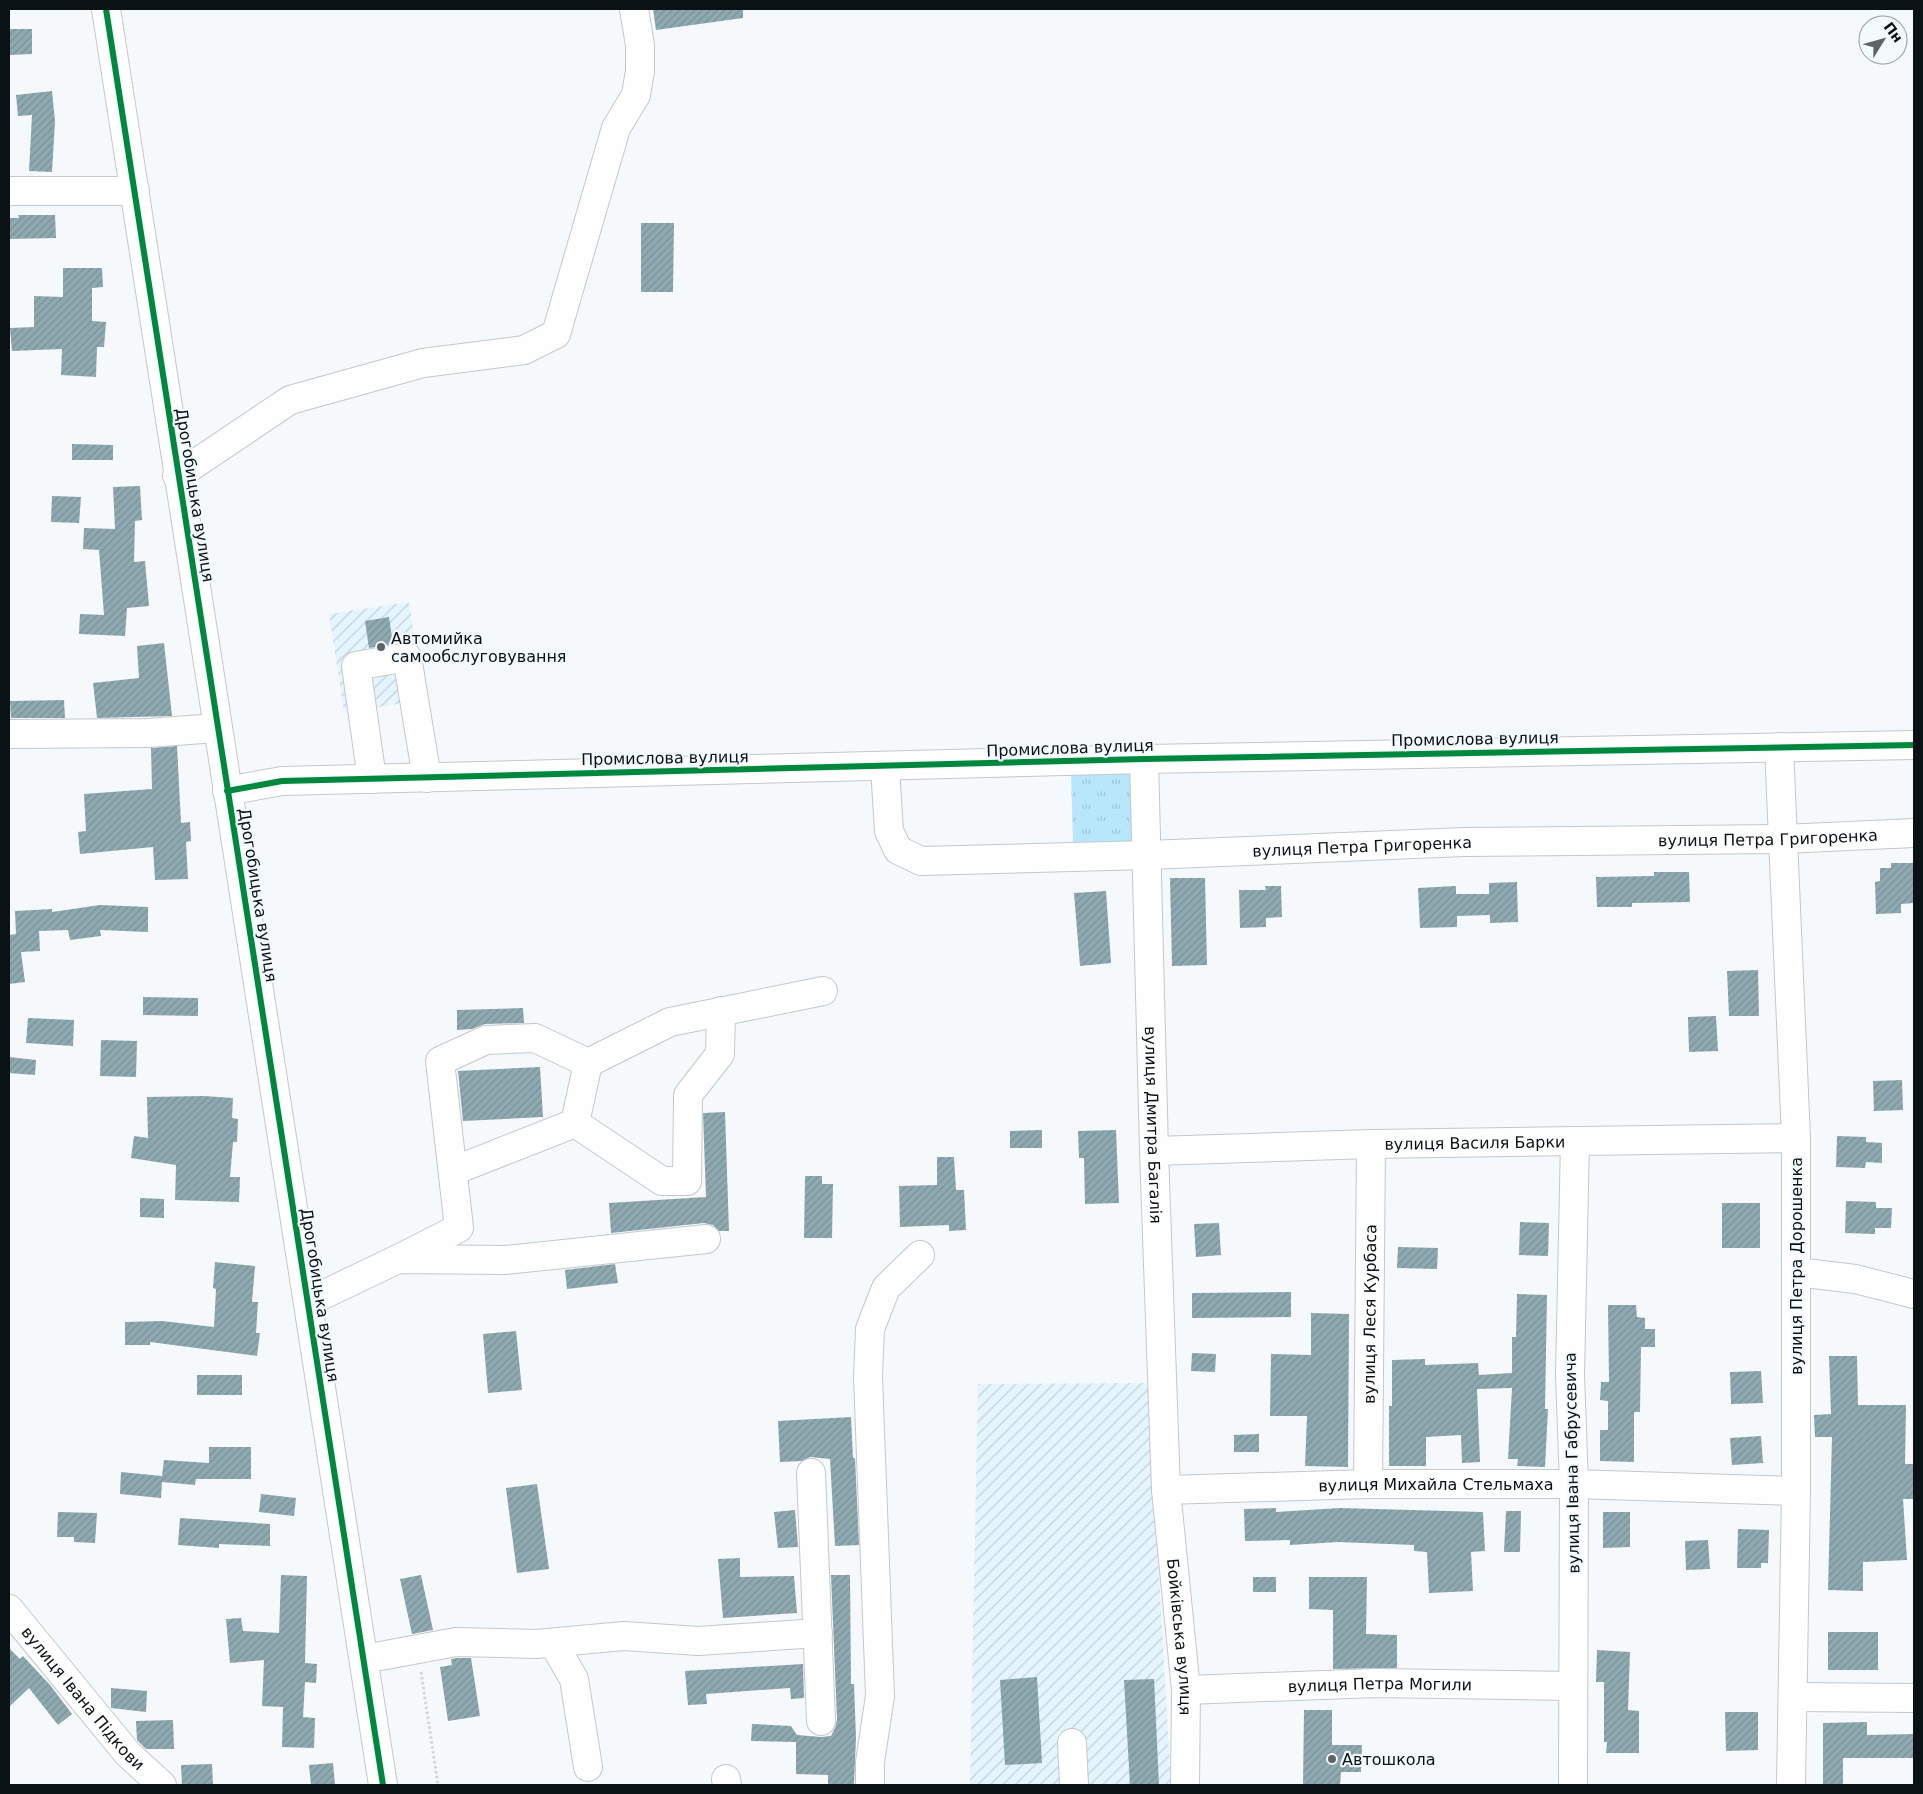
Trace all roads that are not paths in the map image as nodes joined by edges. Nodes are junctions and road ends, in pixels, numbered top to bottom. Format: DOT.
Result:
graph roads {
  1 [pos="106,9"];
  2 [pos="634,9"];
  3 [pos="9,191"];
  4 [pos="134,191"];
  5 [pos="177,476"];
  6 [pos="217,728"];
  7 [pos="9,734"];
  8 [pos="1914,745"];
  9 [pos="1779,748"];
  10 [pos="1144,759"];
  11 [pos="884,767"];
  12 [pos="427,778"];
  13 [pos="372,779"];
  14 [pos="227,791"];
  15 [pos="1914,834"];
  16 [pos="1784,839"];
  17 [pos="1148,855"];
  18 [pos="823,991"];
  19 [pos="721,1012"];
  20 [pos="588,1063"];
  21 [pos="575,1124"];
  22 [pos="1796,1138"];
  23 [pos="1575,1141"];
  24 [pos="1371,1144"];
  25 [pos="1154,1151"];
  26 [pos="453,1171"];
  27 [pos="706,1239"];
  28 [pos="920,1254"];
  29 [pos="398,1259"];
  30 [pos="1797,1272"];
  31 [pos="1914,1294"];
  32 [pos="308,1302"];
  33 [pos="811,1473"];
  34 [pos="1368,1484"];
  35 [pos="1574,1484"];
  36 [pos="1166,1490"];
  37 [pos="1796,1491"];
  38 [pos="9,1609"];
  39 [pos="818,1632"];
  40 [pos="552,1643"];
  41 [pos="364,1659"];
  42 [pos="1574,1686"];
  43 [pos="1186,1690"];
  44 [pos="1794,1697"];
  45 [pos="1914,1698"];
  46 [pos="821,1721"];
  47 [pos="1072,1743"];
  48 [pos="588,1767"];
  49 [pos="870,1774"];
  50 [pos="162,1785"];
  51 [pos="383,1785"];
  52 [pos="1074,1785"];
  53 [pos="1185,1785"];
  54 [pos="1572,1785"];
  55 [pos="1791,1785"];
  1 -- 4 [label="street, Дрогобицька вулиця"];
  2 -- 5 [label="street"];
  3 -- 4 [label="street"];
  4 -- 5 [label="street, Дрогобицька вулиця"];
  5 -- 6 [label="street, Дрогобицька вулиця"];
  6 -- 7 [label="street"];
  6 -- 14 [label="street, Дрогобицька вулиця"];
  8 -- 9 [label="street, Промислова вулиця"];
  9 -- 10 [label="street, Промислова вулиця"];
  9 -- 16 [label="street, вулиця Петра Дорошенка"];
  10 -- 11 [label="street, Промислова вулиця"];
  10 -- 17 [label="street, вулиця Дмитра Багалія"];
  11 -- 12 [label="street, Промислова вулиця"];
  11 -- 17 [label="street, вулиця Петра Григоренка"];
  12 -- 13 [label="street, Промислова вулиця"];
  12 -- 13 [label="street"];
  13 -- 14 [label="street, Промислова вулиця"];
  14 -- 32 [label="street, Дрогобицька вулиця"];
  15 -- 16 [label="street, вулиця Петра Григоренка"];
  16 -- 17 [label="street, вулиця Петра Григоренка"];
  16 -- 22 [label="street, вулиця Петра Дорошенка"];
  17 -- 25 [label="street, вулиця Дмитра Багалія"];
  18 -- 19 [label="street"];
  19 -- 20 [label="street"];
  19 -- 21 [label="street"];
  20 -- 21 [label="street"];
  20 -- 26 [label="street"];
  21 -- 26 [label="street"];
  22 -- 23 [label="street, вулиця Василя Барки"];
  22 -- 30 [label="street, вулиця Петра Дорошенка"];
  23 -- 24 [label="street, вулиця Василя Барки"];
  23 -- 35 [label="street, вулиця Івана Габрусевича"];
  24 -- 25 [label="street, вулиця Василя Барки"];
  24 -- 34 [label="street, вулиця Леся Курбаса"];
  25 -- 36 [label="street, вулиця Дмитра Багалія"];
  26 -- 29 [label="street"];
  27 -- 29 [label="street"];
  28 -- 49 [label="street"];
  29 -- 32 [label="street"];
  30 -- 31 [label="street"];
  30 -- 37 [label="street, вулиця Петра Дорошенка"];
  32 -- 41 [label="street, Дрогобицька вулиця"];
  33 -- 39 [label="street"];
  34 -- 35 [label="street, вулиця Михайла Стельмаха"];
  34 -- 36 [label="street, вулиця Михайла Стельмаха"];
  35 -- 37 [label="street, вулиця Михайла Стельмаха"];
  35 -- 42 [label="street, вулиця Івана Габрусевича"];
  36 -- 43 [label="street, Бойківська вулиця"];
  37 -- 44 [label="street, вулиця Петра Дорошенка"];
  38 -- 50 [label="street, вулиця Івана Підкови"];
  39 -- 40 [label="street"];
  39 -- 46 [label="street"];
  40 -- 41 [label="street"];
  40 -- 48 [label="street"];
  41 -- 51 [label="street, Дрогобицька вулиця"];
  42 -- 43 [label="street, вулиця Петра Могили"];
  42 -- 54 [label="street, вулиця Івана Габрусевича"];
  43 -- 53 [label="street, Бойківська вулиця"];
  44 -- 45 [label="street"];
  44 -- 55 [label="street, вулиця Петра Дорошенка"];
  47 -- 52 [label="street"];
}
